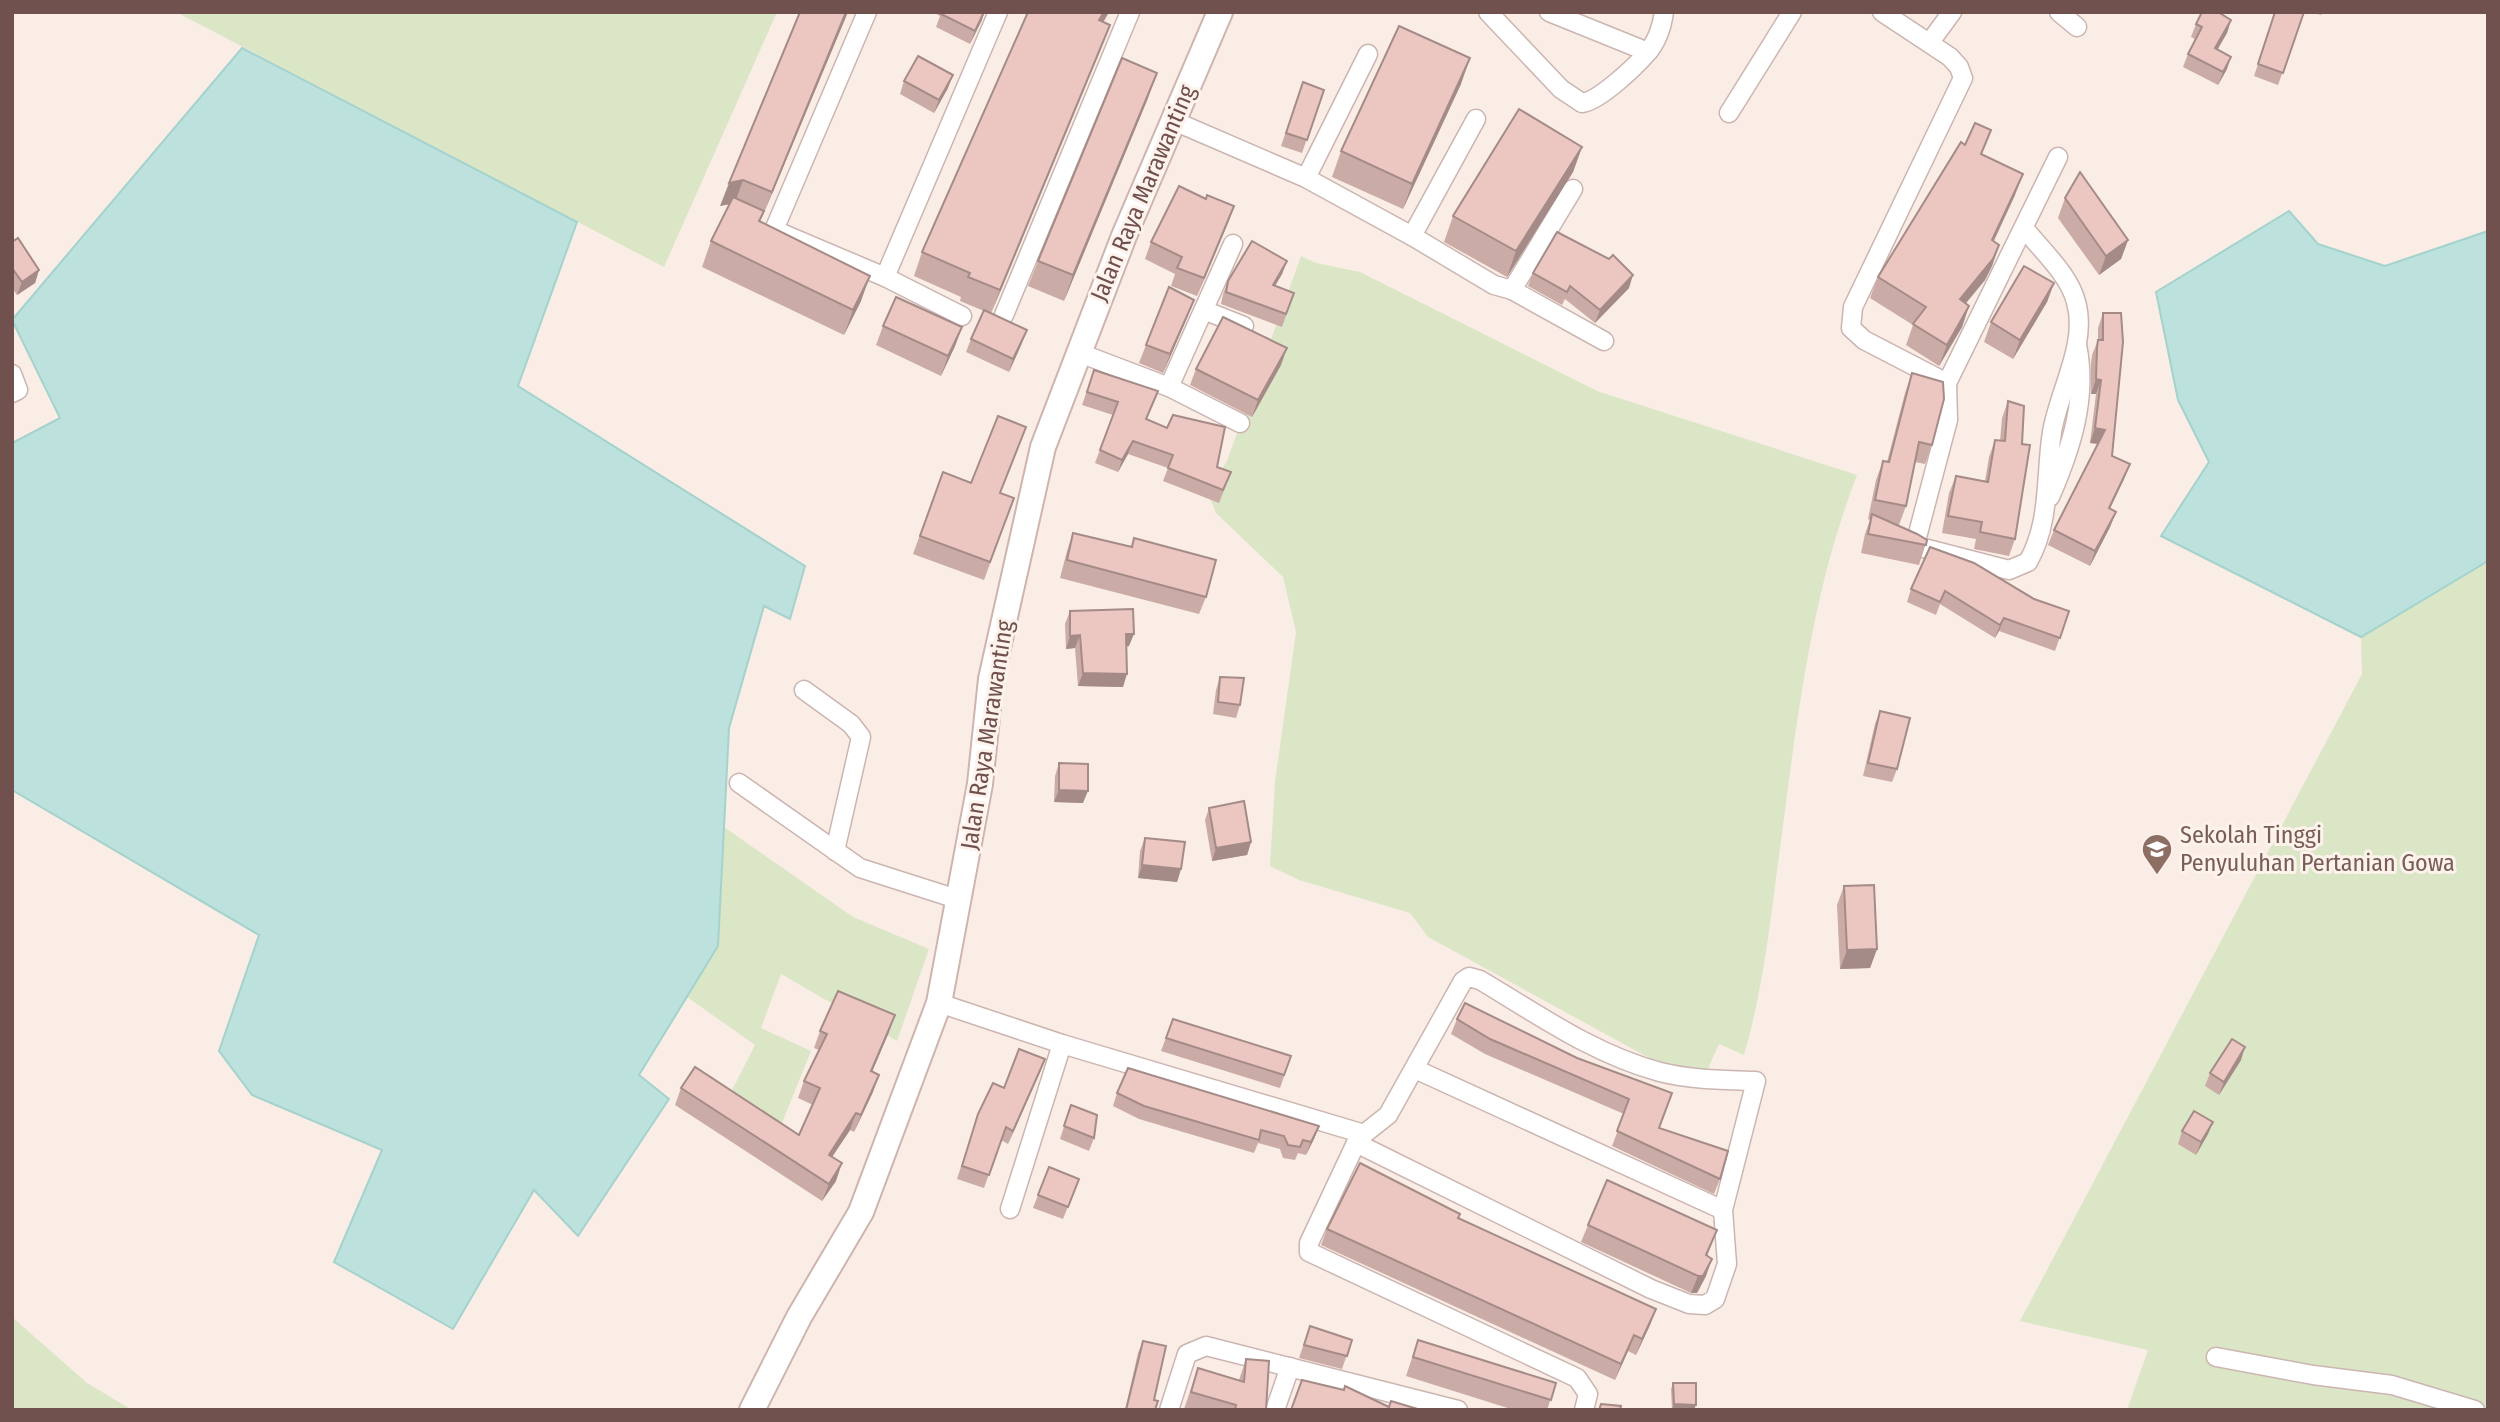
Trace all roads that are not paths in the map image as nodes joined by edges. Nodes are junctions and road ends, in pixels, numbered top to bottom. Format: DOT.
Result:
graph roads {
  1 [pos="867,12"];
  2 [pos="998,12"];
  3 [pos="1130,12"];
  4 [pos="1220,12"];
  5 [pos="1488,12"];
  6 [pos="1549,12"];
  7 [pos="1664,12"];
  8 [pos="1792,12"];
  9 [pos="1882,12"];
  10 [pos="1952,12"];
  11 [pos="2059,12"];
  12 [pos="2077,27"];
  13 [pos="1930,42"];
  14 [pos="1648,52"];
  15 [pos="1368,54"];
  16 [pos="1729,113"];
  17 [pos="1476,119"];
  18 [pos="1174,121"];
  19 [pos="2058,157"];
  20 [pos="1306,178"];
  21 [pos="1573,189"];
  22 [pos="752,222"];
  23 [pos="2024,228"];
  24 [pos="774,230"];
  25 [pos="1412,236"];
  26 [pos="1233,244"];
  27 [pos="885,277"];
  28 [pos="1512,290"];
  29 [pos="1206,311"];
  30 [pos="1004,315"];
  31 [pos="962,316"];
  32 [pos="1244,326"];
  33 [pos="1604,341"];
  34 [pos="1077,352"];
  35 [pos="12,374"];
  36 [pos="1947,383"];
  37 [pos="1169,387"];
  38 [pos="12,393"];
  39 [pos="1240,423"];
  40 [pos="804,690"];
  41 [pos="738,783"];
  42 [pos="835,851"];
  43 [pos="960,900"];
  44 [pos="939,1003"];
  45 [pos="1062,1044"];
  46 [pos="1415,1069"];
  47 [pos="1360,1139"];
  48 [pos="1010,1209"];
  49 [pos="1723,1210"];
  50 [pos="2216,1357"];
  51 [pos="1290,1367"];
  52 [pos="752,1410"];
  53 [pos="1169,1410"];
  54 [pos="1275,1410"];
  55 [pos="1458,1410"];
  56 [pos="1584,1410"];
  57 [pos="2475,1410"];
  1 -- 24 [label="street"];
  2 -- 27 [label="street"];
  3 -- 30 [label="street"];
  4 -- 18 [label="street, Jalan Raya Marawanting"];
  5 -- 14 [label="street"];
  6 -- 14 [label="street"];
  7 -- 14 [label="street"];
  8 -- 16 [label="street"];
  9 -- 13 [label="street"];
  10 -- 13 [label="street"];
  11 -- 12 [label="street"];
  13 -- 36 [label="street"];
  15 -- 20 [label="street"];
  17 -- 25 [label="street"];
  18 -- 20 [label="street"];
  18 -- 34 [label="street, Jalan Raya Marawanting"];
  19 -- 23 [label="street"];
  20 -- 25 [label="street"];
  21 -- 28 [label="street"];
  22 -- 24 [label="street"];
  23 -- 36 [label="street"];
  23 -- 36 [label="street"];
  24 -- 27 [label="street"];
  25 -- 28 [label="street"];
  26 -- 29 [label="street"];
  27 -- 31 [label="street"];
  28 -- 33 [label="street"];
  29 -- 32 [label="street"];
  29 -- 37 [label="street"];
  34 -- 37 [label="street"];
  34 -- 43 [label="street, Jalan Raya Marawanting"];
  35 -- 38 [label="street"];
  37 -- 39 [label="street"];
  40 -- 42 [label="street"];
  41 -- 42 [label="street"];
  42 -- 43 [label="street"];
  43 -- 44 [label="street, Jalan Raya Marawanting"];
  44 -- 45 [label="street"];
  44 -- 52 [label="street, Jalan Raya Marawanting"];
  45 -- 47 [label="street"];
  45 -- 48 [label="street"];
  46 -- 47 [label="street"];
  46 -- 49 [label="street"];
  46 -- 49 [label="street"];
  47 -- 49 [label="street"];
  47 -- 56 [label="street"];
  50 -- 57 [label="street"];
  51 -- 53 [label="street"];
  51 -- 54 [label="street"];
  51 -- 55 [label="street"];
}
